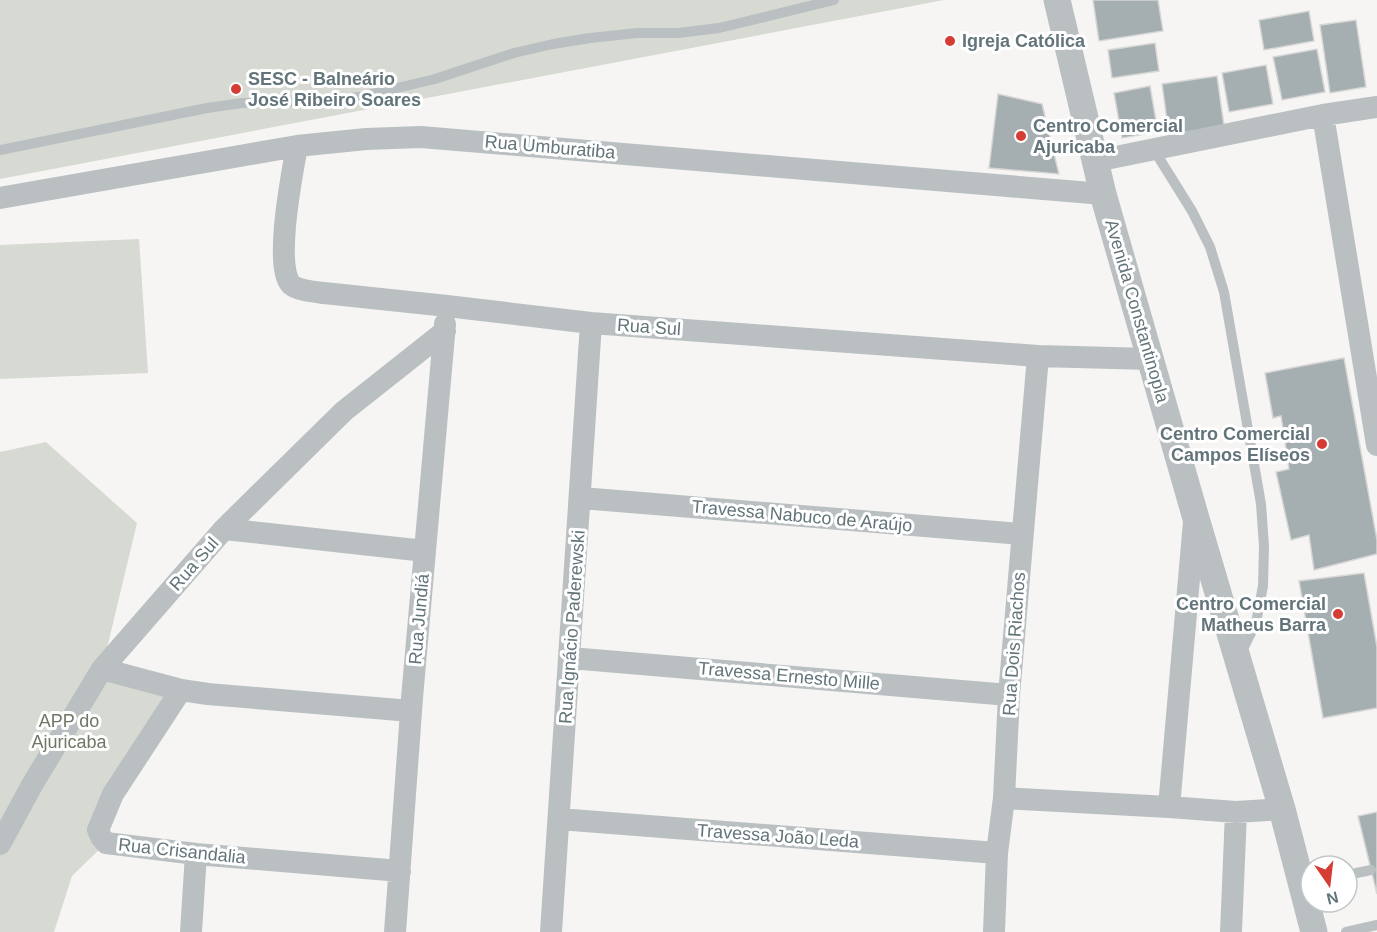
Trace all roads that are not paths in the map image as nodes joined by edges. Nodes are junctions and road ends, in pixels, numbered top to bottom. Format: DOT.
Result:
graph roads {
  1 [pos="834,0"];
  2 [pos="1057,0"];
  3 [pos="1377,107"];
  4 [pos="1323,115"];
  5 [pos="297,146"];
  6 [pos="0,150"];
  7 [pos="1154,150"];
  8 [pos="1096,161"];
  9 [pos="1103,194"];
  10 [pos="0,198"];
  11 [pos="447,306"];
  12 [pos="591,323"];
  13 [pos="445,331"];
  14 [pos="1038,356"];
  15 [pos="1150,359"];
  16 [pos="1377,445"];
  17 [pos="581,498"];
  18 [pos="1194,514"];
  19 [pos="224,529"];
  20 [pos="1022,534"];
  21 [pos="425,550"];
  22 [pos="570,658"];
  23 [pos="1238,661"];
  24 [pos="102,669"];
  25 [pos="181,690"];
  26 [pos="1009,694"];
  27 [pos="411,711"];
  28 [pos="1004,798"];
  29 [pos="1169,807"];
  30 [pos="1282,809"];
  31 [pos="1236,812"];
  32 [pos="559,819"];
  33 [pos="0,844"];
  34 [pos="997,853"];
  35 [pos="196,854"];
  36 [pos="1299,862"];
  37 [pos="1371,870"];
  38 [pos="400,871"];
  39 [pos="1359,872"];
  40 [pos="1311,914"];
  41 [pos="1377,925"];
  42 [pos="191,932"];
  43 [pos="395,932"];
  44 [pos="551,932"];
  45 [pos="994,932"];
  46 [pos="1231,932"];
  47 [pos="1314,932"];
  48 [pos="1346,932"];
  1 -- 6 [label="lane"];
  2 -- 8 [label="street, Avenida Constantinopla"];
  3 -- 4 [label="street"];
  4 -- 7 [label="street"];
  4 -- 16 [label="street"];
  5 -- 9 [label="street, Rua Umburatiba"];
  5 -- 10 [label="street, Rua Umburatiba"];
  5 -- 11 [label="street, Rua Sul"];
  7 -- 8 [label="street"];
  7 -- 23 [label="lane"];
  8 -- 9 [label="street, Avenida Constantinopla"];
  9 -- 15 [label="street, Avenida Constantinopla"];
  11 -- 12 [label="street, Rua Sul"];
  11 -- 13 [label="street, Rua Jundiá"];
  12 -- 14 [label="street, Rua Sul"];
  12 -- 17 [label="street, Rua Ignácio Paderewski"];
  13 -- 19 [label="street, Rua Sul"];
  13 -- 21 [label="street, Rua Jundiá"];
  14 -- 15 [label="street, Rua Sul"];
  14 -- 20 [label="street, Rua Dois Riachos"];
  15 -- 18 [label="street, Avenida Constantinopla"];
  17 -- 20 [label="street, Travessa Nabuco de Araújo"];
  17 -- 22 [label="street, Rua Ignácio Paderewski"];
  18 -- 23 [label="street, Avenida Constantinopla"];
  18 -- 29 [label="street"];
  19 -- 21 [label="street"];
  19 -- 24 [label="street, Rua Sul"];
  20 -- 26 [label="street, Rua Dois Riachos"];
  21 -- 27 [label="street, Rua Jundiá"];
  22 -- 26 [label="street, Travessa Ernesto Mille"];
  22 -- 32 [label="street, Rua Ignácio Paderewski"];
  23 -- 30 [label="street, Avenida Constantinopla"];
  24 -- 25 [label="street"];
  24 -- 33 [label="street, Rua Sul"];
  25 -- 27 [label="street"];
  25 -- 35 [label="street, Rua Crisandalia"];
  26 -- 28 [label="street, Rua Dois Riachos"];
  27 -- 38 [label="street, Rua Jundiá"];
  28 -- 29 [label="street"];
  28 -- 34 [label="street, Rua Dois Riachos"];
  29 -- 31 [label="street"];
  30 -- 31 [label="street"];
  30 -- 36 [label="street, Avenida Constantinopla"];
  31 -- 46 [label="street"];
  32 -- 34 [label="street, Travessa João Leda"];
  32 -- 44 [label="street, Rua Ignácio Paderewski"];
  34 -- 45 [label="street, Rua Dois Riachos"];
  35 -- 38 [label="street, Rua Crisandalia"];
  35 -- 42 [label="street"];
  37 -- 39 [label="lane"];
  38 -- 43 [label="street, Rua Jundiá"];
  40 -- 47 [label="street, Avenida Constantinopla"];
  41 -- 48 [label="lane"];
}
